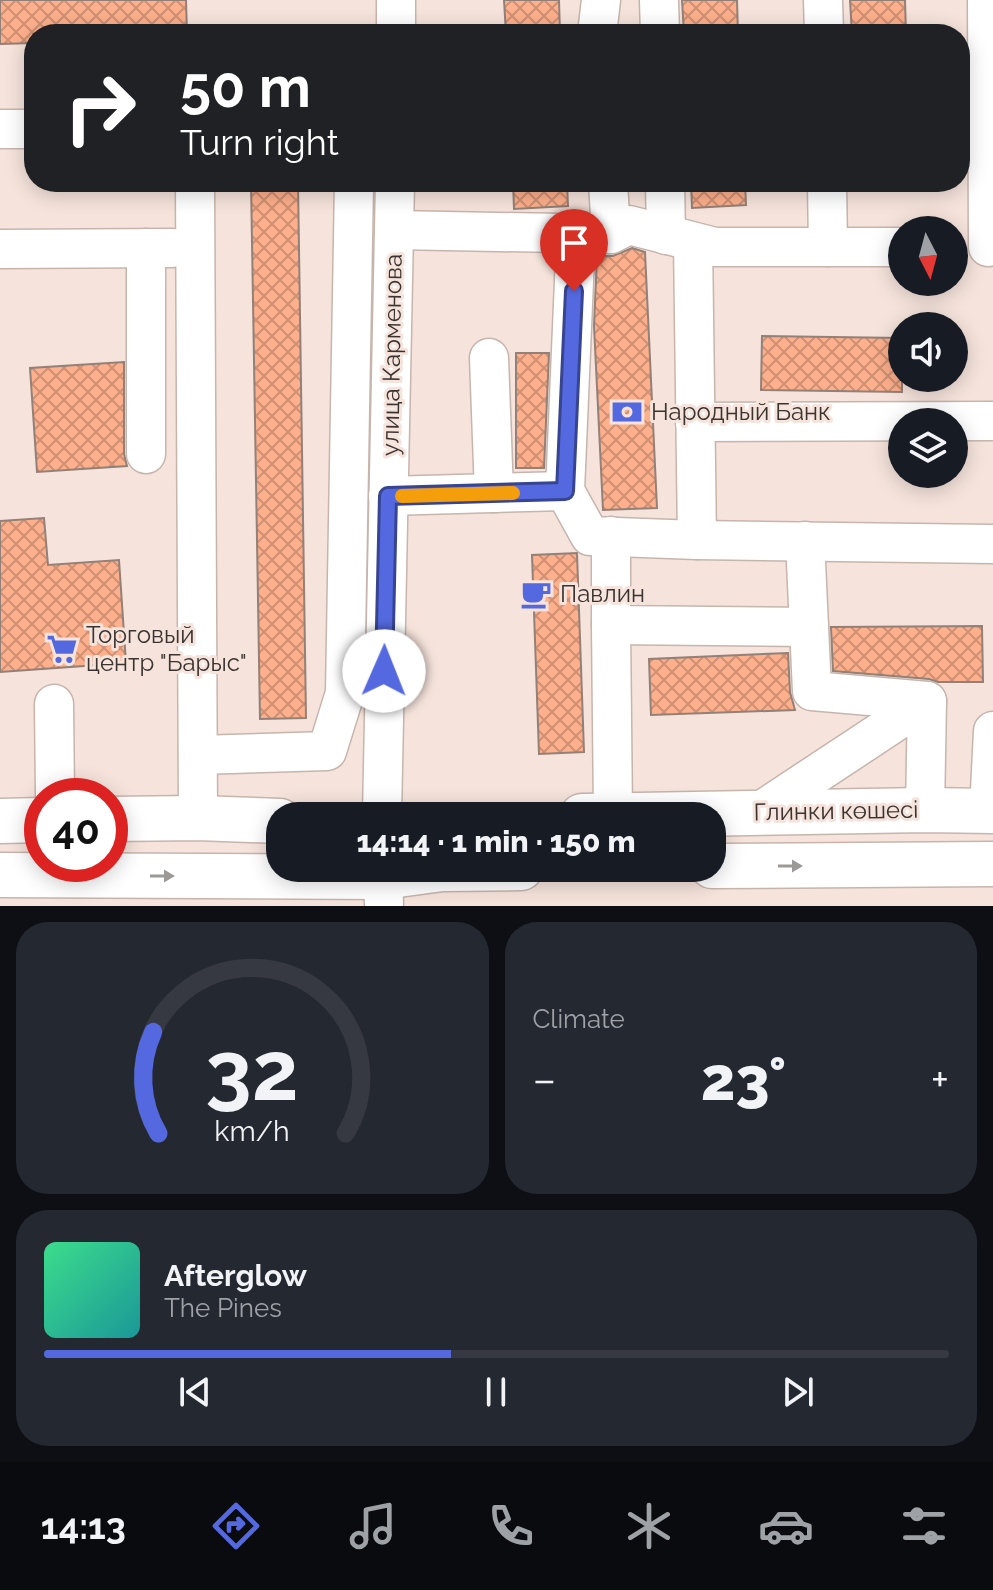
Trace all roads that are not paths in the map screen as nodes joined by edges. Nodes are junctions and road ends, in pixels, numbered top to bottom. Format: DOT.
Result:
graph roads {
  1 [pos="396,0"];
  2 [pos="601,0"];
  3 [pos="659,0"];
  4 [pos="823,0"];
  5 [pos="987,0"];
  6 [pos="396,24"];
  7 [pos="598,24"];
  8 [pos="660,24"];
  9 [pos="824,24"];
  10 [pos="0,129"];
  11 [pos="24,129"];
  12 [pos="195,192"];
  13 [pos="354,192"];
  14 [pos="395,192"];
  15 [pos="605,192"];
  16 [pos="668,192"];
  17 [pos="827,192"];
  18 [pos="395,230"];
  19 [pos="594,234"];
  20 [pos="679,238"];
  21 [pos="828,247"];
  22 [pos="888,247"];
  23 [pos="978,247"];
  24 [pos="146,248"];
  25 [pos="195,248"];
  26 [pos="0,249"];
  27 [pos="489,358"];
  28 [pos="993,421"];
  29 [pos="695,422"];
  30 [pos="146,454"];
  31 [pos="565,491"];
  32 [pos="494,493"];
  33 [pos="388,496"];
  34 [pos="611,536"];
  35 [pos="697,540"];
  36 [pos="805,541"];
  37 [pos="993,544"];
  38 [pos="611,625"];
  39 [pos="809,627"];
  40 [pos="927,701"];
  41 [pos="54,704"];
  42 [pos="993,731"];
  43 [pos="198,755"];
  44 [pos="55,778"];
  45 [pos="382,802"];
  46 [pos="613,802"];
  47 [pos="925,810"];
  48 [pos="991,811"];
  49 [pos="759,812"];
  50 [pos="726,813"];
  51 [pos="198,818"];
  52 [pos="128,819"];
  53 [pos="24,820"];
  54 [pos="266,820"];
  55 [pos="0,821"];
  56 [pos="993,864"];
  57 [pos="726,866"];
  58 [pos="0,875"];
  59 [pos="383,884"];
  1 -- 6 [label="street"];
  2 -- 7 [label="street"];
  3 -- 8 [label="street"];
  4 -- 9 [label="street"];
  5 -- 23 [label="street"];
  10 -- 11 [label="street"];
  12 -- 25 [label="street"];
  13 -- 43 [label="street"];
  14 -- 18 [label="street, улица Карменова"];
  15 -- 19 [label="street"];
  16 -- 20 [label="street"];
  17 -- 21 [label="street"];
  18 -- 19 [label="street"];
  18 -- 33 [label="street, улица Карменова"];
  19 -- 20 [label="street"];
  19 -- 31 [label="street"];
  20 -- 21 [label="street"];
  20 -- 29 [label="street"];
  21 -- 22 [label="street"];
  24 -- 25 [label="street"];
  24 -- 26 [label="street"];
  24 -- 30 [label="street"];
  25 -- 43 [label="street"];
  27 -- 32 [label="street"];
  28 -- 29 [label="street"];
  29 -- 35 [label="street"];
  31 -- 32 [label="street"];
  31 -- 34 [label="street"];
  32 -- 33 [label="street"];
  33 -- 45 [label="street, улица Карменова"];
  34 -- 35 [label="street"];
  34 -- 38 [label="street"];
  35 -- 36 [label="street"];
  36 -- 37 [label="street"];
  36 -- 39 [label="street"];
  38 -- 39 [label="street"];
  38 -- 46 [label="street"];
  39 -- 40 [label="street"];
  40 -- 47 [label="street"];
  40 -- 49 [label="street"];
  41 -- 44 [label="street"];
  42 -- 48 [label="street"];
  43 -- 51 [label="street"];
  47 -- 48 [label="main road, Глинки көшесі"];
  47 -- 49 [label="main road, Глинки көшесі"];
  49 -- 50 [label="main road, Глинки көшесі"];
  51 -- 52 [label="main road"];
  51 -- 54 [label="main road"];
  53 -- 55 [label="main road"];
  57 -- 56 [label="main road, one-way"];
  58 -- 59 [label="main road, one-way"];
}
